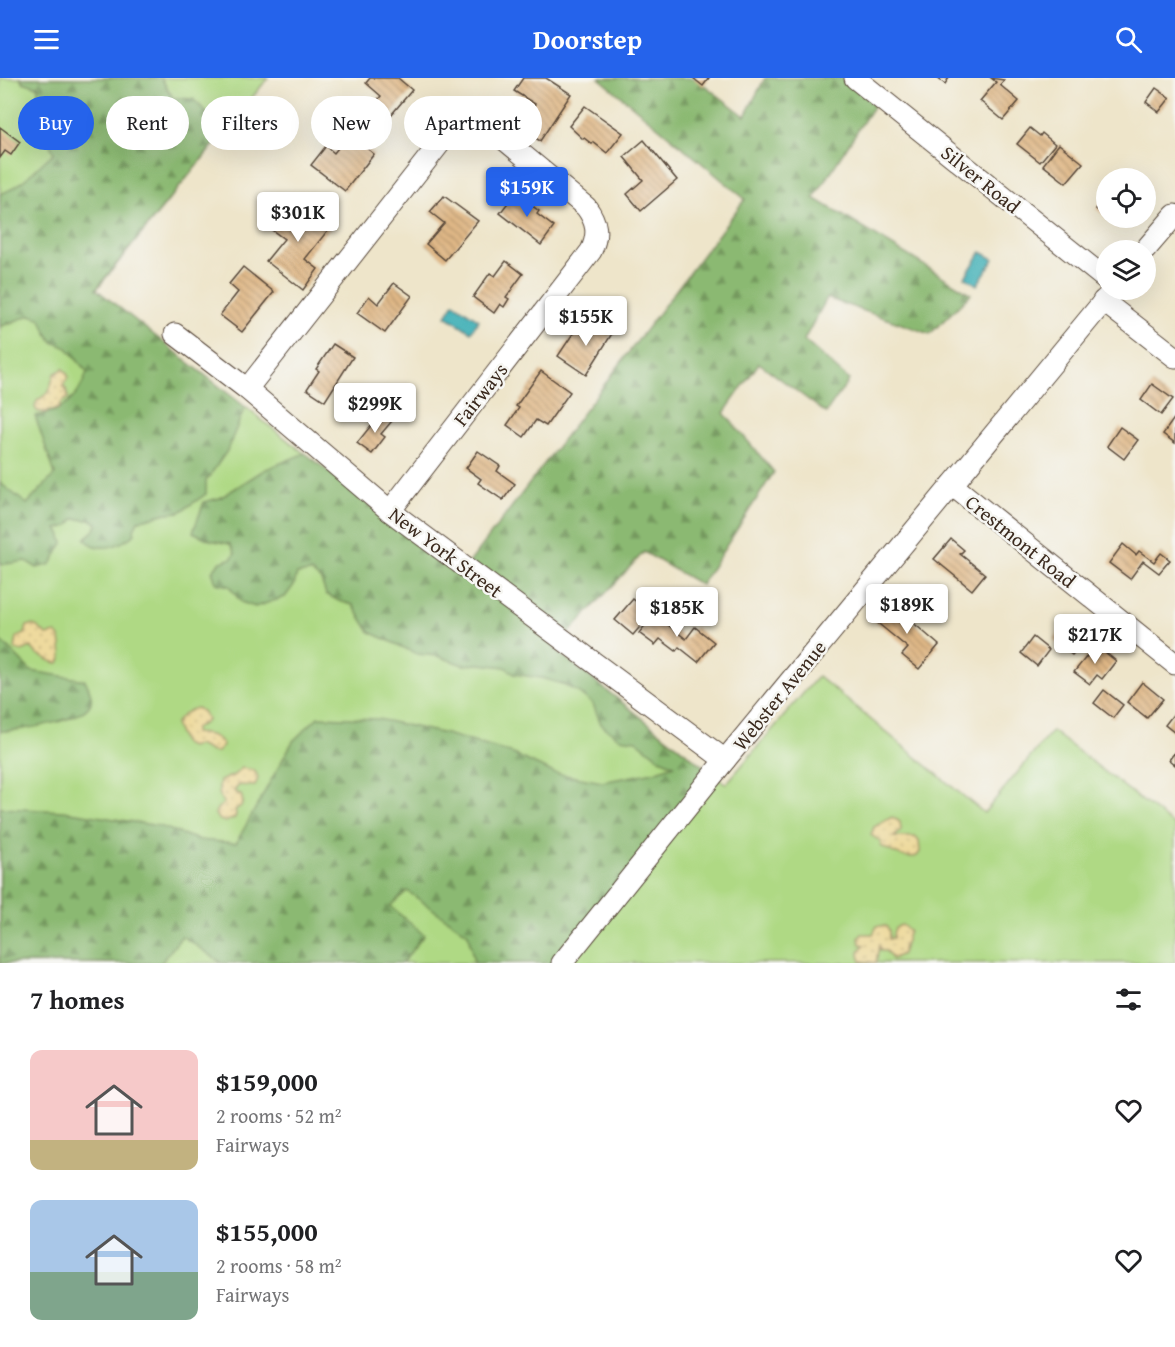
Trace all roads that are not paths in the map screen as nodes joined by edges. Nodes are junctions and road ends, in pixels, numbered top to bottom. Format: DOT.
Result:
graph roads {
  1 [pos="855,78"];
  2 [pos="1175,214"];
  3 [pos="1153,240"];
  4 [pos="1096,280"];
  5 [pos="1100,300"];
  6 [pos="1118,300"];
  7 [pos="176,334"];
  8 [pos="1175,357"];
  9 [pos="247,389"];
  10 [pos="952,485"];
  11 [pos="390,511"];
  12 [pos="1175,664"];
  13 [pos="725,760"];
  14 [pos="562,963"];
  1 -- 4 [label="street, Silver Road"];
  2 -- 3 [label="street"];
  5 -- 10 [label="street, Webster Avenue"];
  6 -- 8 [label="street, Silver Road"];
  7 -- 9 [label="street, New York Street"];
  9 -- 11 [label="street, New York Street"];
  9 -- 11 [label="street, Fairways"];
  10 -- 12 [label="street, Crestmont Road"];
  10 -- 13 [label="street, Webster Avenue"];
  11 -- 13 [label="street, New York Street"];
  13 -- 14 [label="street, Webster Avenue"];
}
